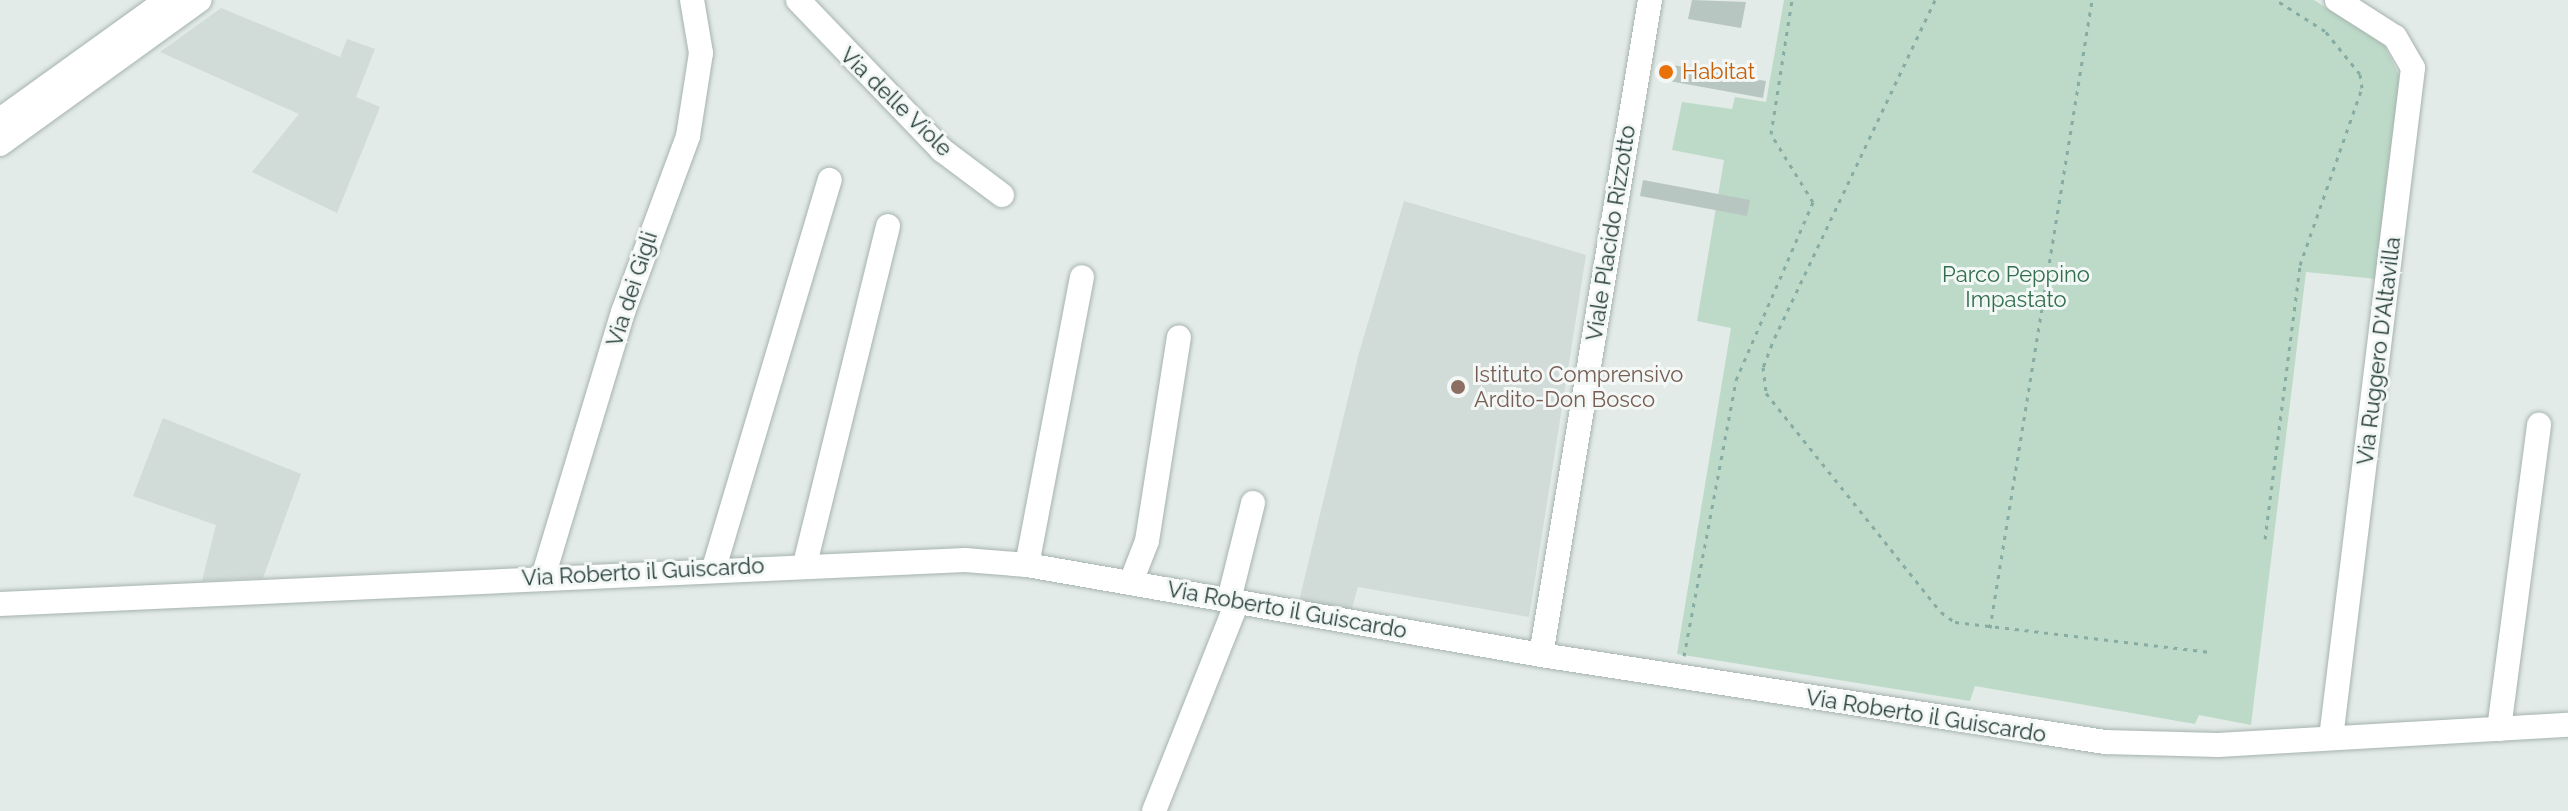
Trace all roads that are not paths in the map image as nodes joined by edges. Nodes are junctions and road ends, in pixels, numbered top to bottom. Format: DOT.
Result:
graph roads {
  1 [pos="167,0"];
  2 [pos="200,0"];
  3 [pos="692,0"];
  4 [pos="798,0"];
  5 [pos="1650,0"];
  6 [pos="2337,0"];
  7 [pos="0,120"];
  8 [pos="0,144"];
  9 [pos="830,180"];
  10 [pos="1002,195"];
  11 [pos="888,226"];
  12 [pos="1082,277"];
  13 [pos="1179,337"];
  14 [pos="2539,425"];
  15 [pos="1253,503"];
  16 [pos="805,564"];
  17 [pos="1027,565"];
  18 [pos="714,568"];
  19 [pos="543,577"];
  20 [pos="1131,582"];
  21 [pos="1233,601"];
  22 [pos="0,604"];
  23 [pos="1541,655"];
  24 [pos="2568,725"];
  25 [pos="2499,729"];
  26 [pos="2331,738"];
  27 [pos="1154,811"];
  1 -- 7 [label="street"];
  2 -- 8 [label="street"];
  3 -- 19 [label="street, Via dei Gigli"];
  4 -- 10 [label="street, Via delle Viole"];
  5 -- 23 [label="street, Viale Placido Rizzotto"];
  6 -- 26 [label="street, Via Ruggero D'Altavilla"];
  9 -- 18 [label="street"];
  11 -- 16 [label="street"];
  12 -- 17 [label="street"];
  13 -- 20 [label="street"];
  14 -- 25 [label="street"];
  15 -- 21 [label="street"];
  16 -- 17 [label="street, Via Roberto il Guiscardo"];
  16 -- 18 [label="street, Via Roberto il Guiscardo"];
  17 -- 20 [label="street, Via Roberto il Guiscardo"];
  18 -- 19 [label="street, Via Roberto il Guiscardo"];
  19 -- 22 [label="street, Via Roberto il Guiscardo"];
  20 -- 21 [label="street, Via Roberto il Guiscardo"];
  21 -- 23 [label="street, Via Roberto il Guiscardo"];
  21 -- 27 [label="street"];
  23 -- 26 [label="street, Via Roberto il Guiscardo"];
  24 -- 25 [label="street, Via Roberto il Guiscardo"];
  25 -- 26 [label="street, Via Roberto il Guiscardo"];
}
